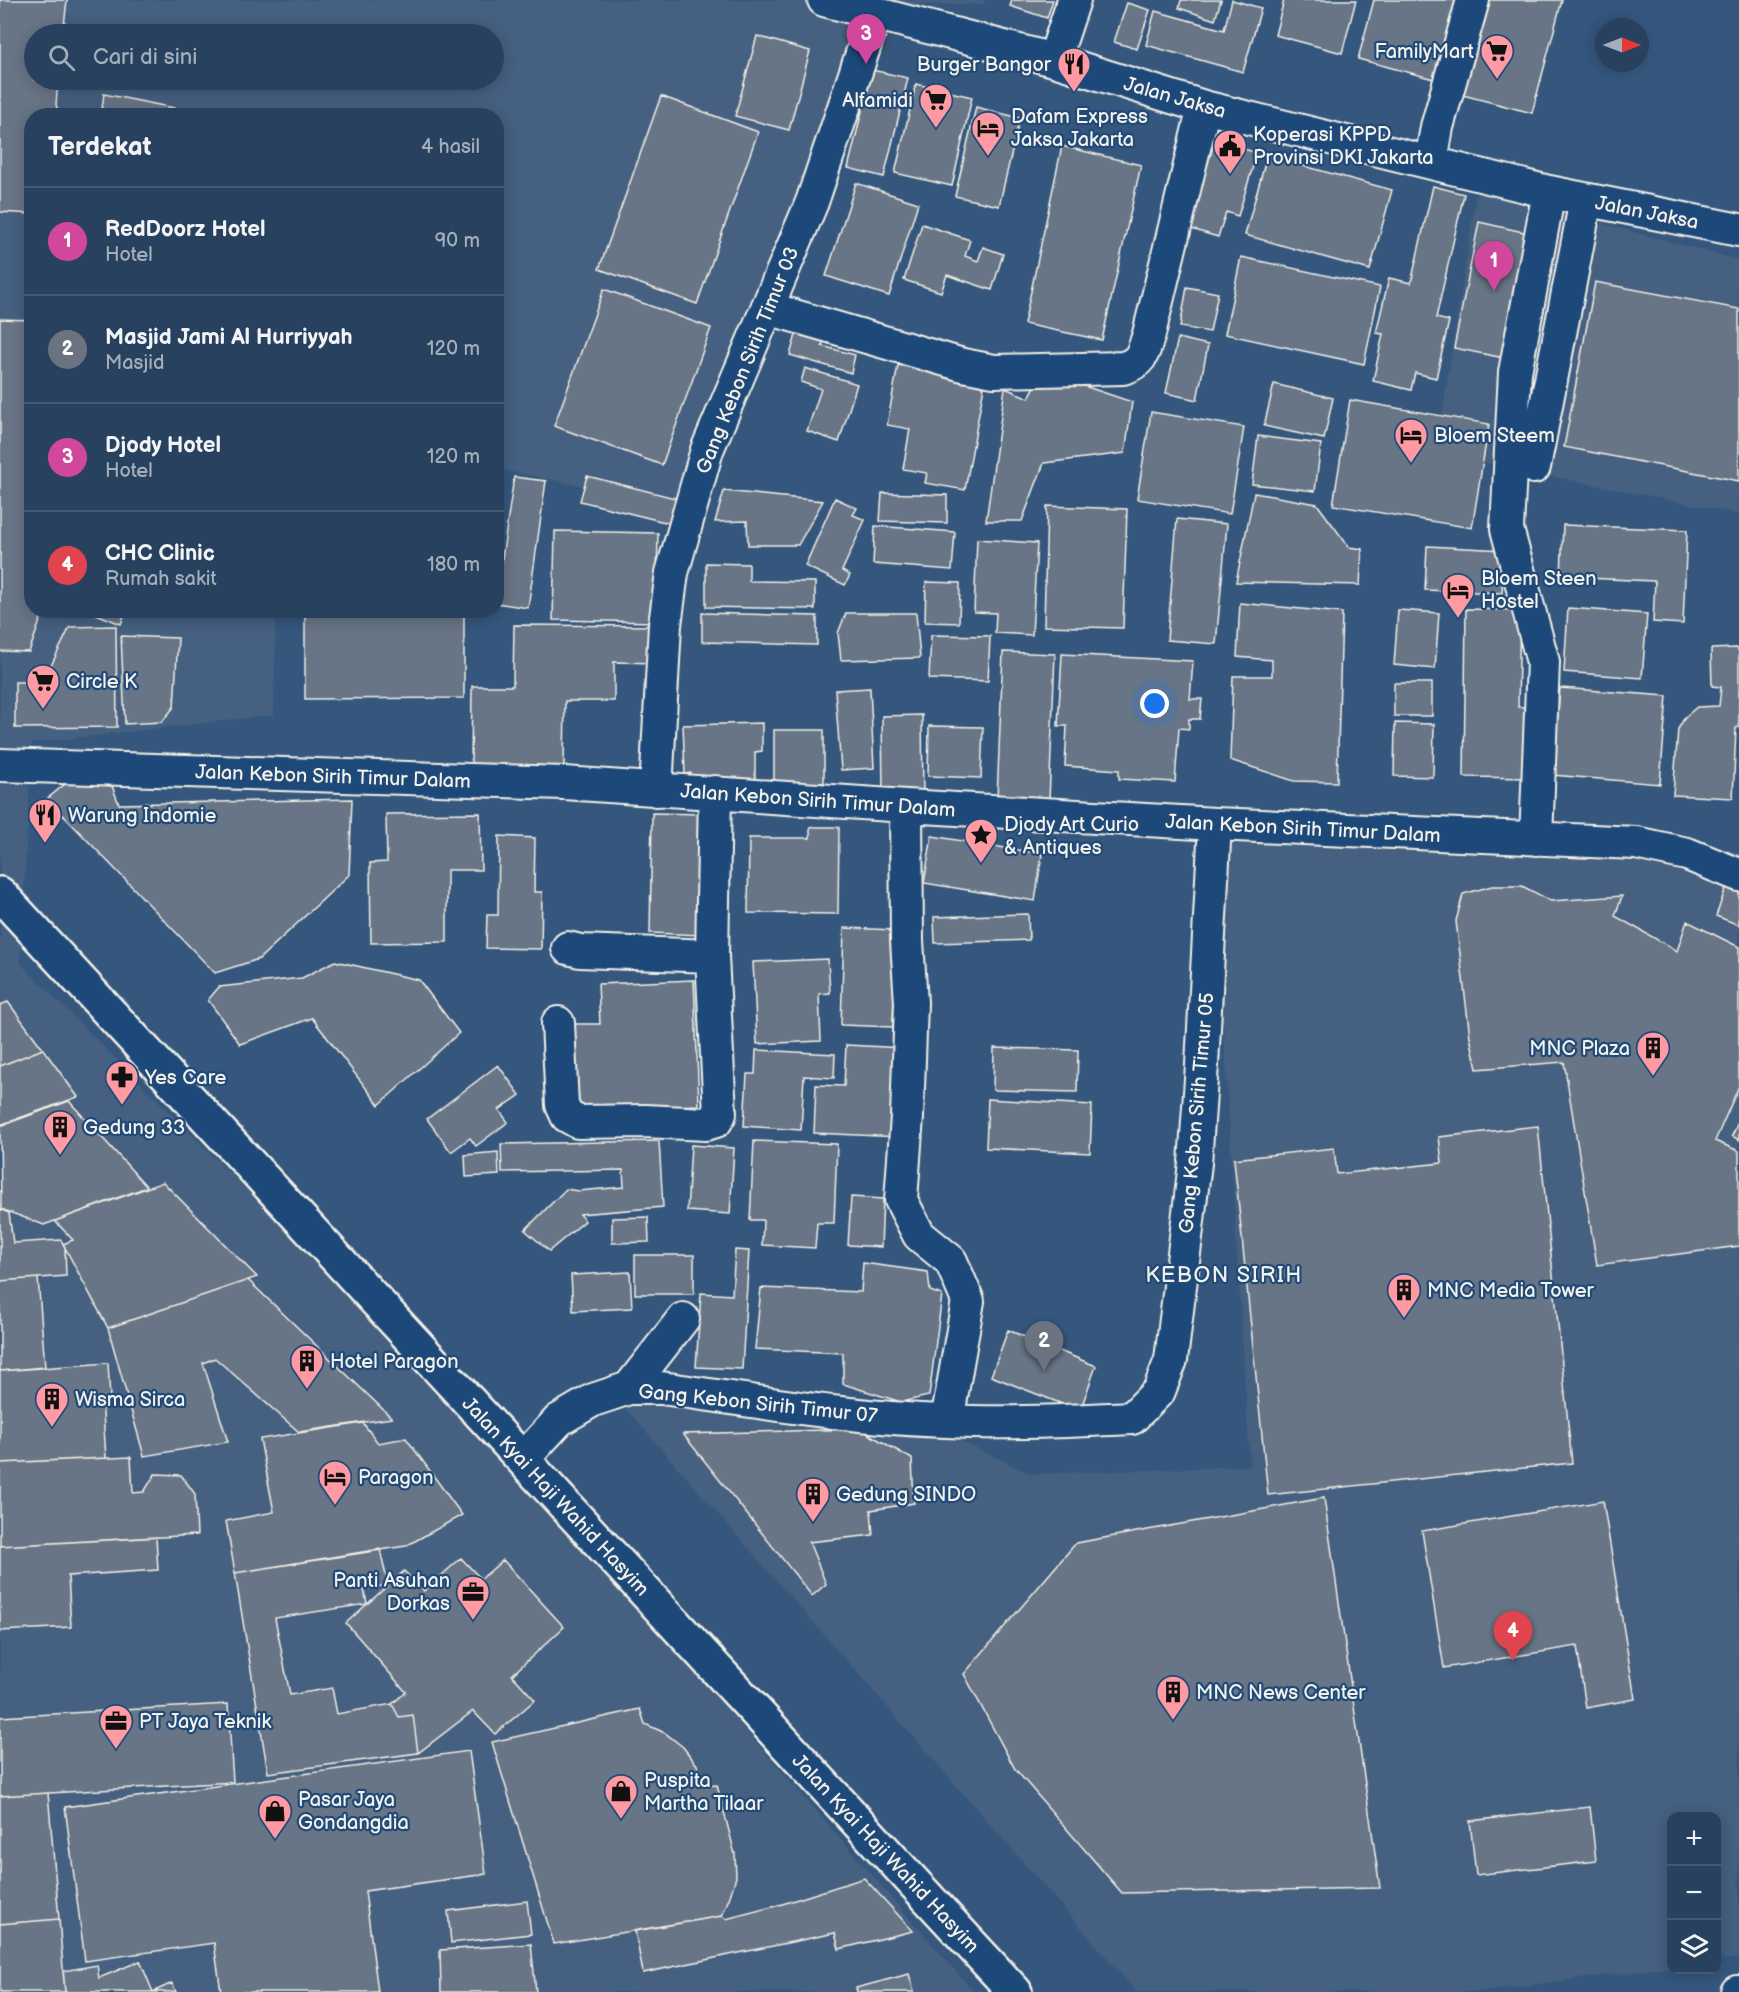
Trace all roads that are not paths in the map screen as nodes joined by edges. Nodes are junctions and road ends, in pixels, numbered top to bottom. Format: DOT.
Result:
graph roads {
  1 [pos="824,0"];
  2 [pos="1074,0"];
  3 [pos="1473,0"];
  4 [pos="876,12"];
  5 [pos="1054,60"];
  6 [pos="1204,107"];
  7 [pos="1431,162"];
  8 [pos="1549,192"];
  9 [pos="1586,200"];
  10 [pos="1739,230"];
  11 [pos="767,308"];
  12 [pos="1534,467"];
  13 [pos="0,765"];
  14 [pos="656,790"];
  15 [pos="715,792"];
  16 [pos="906,806"];
  17 [pos="1215,824"];
  18 [pos="1536,839"];
  19 [pos="1739,875"];
  20 [pos="0,894"];
  21 [pos="568,948"];
  22 [pos="712,956"];
  23 [pos="558,1023"];
  24 [pos="683,1319"];
  25 [pos="629,1388"];
  26 [pos="947,1422"];
  27 [pos="523,1460"];
  28 [pos="1015,1992"];
  1 -- 4 [label="street, Jalan Jaksa"];
  2 -- 5 [label="street"];
  3 -- 7 [label="street"];
  4 -- 5 [label="street, Jalan Jaksa"];
  4 -- 11 [label="street, Gang Kebon Sirih Timur 03"];
  5 -- 6 [label="street, Jalan Jaksa"];
  6 -- 7 [label="street, Jalan Jaksa"];
  6 -- 11 [label="street"];
  7 -- 8 [label="street, Jalan Jaksa"];
  8 -- 9 [label="street, Jalan Jaksa"];
  8 -- 18 [label="street"];
  9 -- 10 [label="street, Jalan Jaksa"];
  9 -- 12 [label="street"];
  11 -- 14 [label="street, Gang Kebon Sirih Timur 03"];
  13 -- 14 [label="street, Jalan Kebon Sirih Timur Dalam"];
  14 -- 15 [label="street, Jalan Kebon Sirih Timur Dalam"];
  15 -- 16 [label="street, Jalan Kebon Sirih Timur Dalam"];
  15 -- 22 [label="street"];
  16 -- 17 [label="street, Jalan Kebon Sirih Timur Dalam"];
  16 -- 26 [label="street"];
  17 -- 18 [label="street, Jalan Kebon Sirih Timur Dalam"];
  17 -- 26 [label="street, Gang Kebon Sirih Timur 05"];
  18 -- 19 [label="street, Jalan Kebon Sirih Timur Dalam"];
  20 -- 27 [label="street, Jalan Kyai Haji Wahid Hasyim"];
  21 -- 22 [label="street"];
  22 -- 23 [label="street"];
  24 -- 25 [label="street"];
  25 -- 26 [label="street, Gang Kebon Sirih Timur 07"];
  25 -- 27 [label="street, Gang Kebon Sirih Timur 07"];
  27 -- 28 [label="street, Jalan Kyai Haji Wahid Hasyim"];
}
